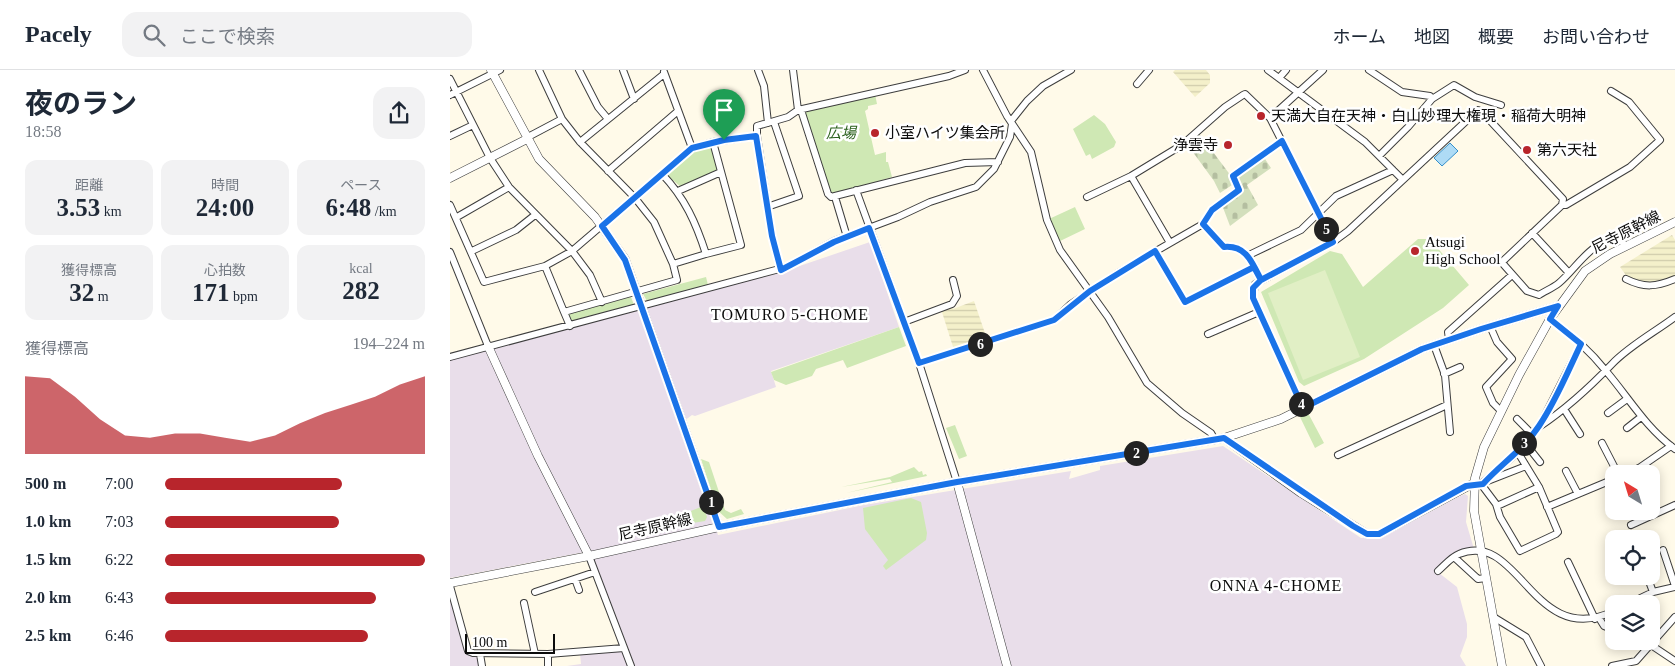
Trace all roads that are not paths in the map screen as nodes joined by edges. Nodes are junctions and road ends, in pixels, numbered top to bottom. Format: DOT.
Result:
graph roads {
  1 [pos="539,70"];
  2 [pos="579,70"];
  3 [pos="623,70"];
  4 [pos="758,70"];
  5 [pos="793,70"];
  6 [pos="965,70"];
  7 [pos="983,70"];
  8 [pos="1071,70"];
  9 [pos="1149,70"];
  10 [pos="1268,70"];
  11 [pos="1286,70"];
  12 [pos="1323,70"];
  13 [pos="1369,70"];
  14 [pos="494,71"];
  15 [pos="664,72"];
  16 [pos="450,78"];
  17 [pos="1279,78"];
  18 [pos="1137,84"];
  19 [pos="1611,91"];
  20 [pos="453,93"];
  21 [pos="1298,93"];
  22 [pos="634,98"];
  23 [pos="1432,99"];
  24 [pos="1501,105"];
  25 [pos="800,110"];
  26 [pos="678,111"];
  27 [pos="1270,118"];
  28 [pos="562,119"];
  29 [pos="608,119"];
  30 [pos="771,122"];
  31 [pos="1011,122"];
  32 [pos="473,125"];
  33 [pos="450,136"];
  34 [pos="756,136"];
  35 [pos="526,138"];
  36 [pos="1282,141"];
  37 [pos="580,142"];
  38 [pos="713,142"];
  39 [pos="692,148"];
  40 [pos="1379,156"];
  41 [pos="490,158"];
  42 [pos="998,162"];
  43 [pos="1393,170"];
  44 [pos="608,171"];
  45 [pos="720,172"];
  46 [pos="662,174"];
  47 [pos="1131,176"];
  48 [pos="450,178"];
  49 [pos="1403,180"];
  50 [pos="509,187"];
  51 [pos="856,190"];
  52 [pos="678,191"];
  53 [pos="835,197"];
  54 [pos="1087,197"];
  55 [pos="634,198"];
  56 [pos="450,205"];
  57 [pos="1562,205"];
  58 [pos="767,206"];
  59 [pos="1316,213"];
  60 [pos="535,214"];
  61 [pos="457,217"];
  62 [pos="1675,222"];
  63 [pos="1203,224"];
  64 [pos="602,226"];
  65 [pos="869,228"];
  66 [pos="1532,233"];
  67 [pos="847,237"];
  68 [pos="1333,242"];
  69 [pos="1170,243"];
  70 [pos="1626,246"];
  71 [pos="572,251"];
  72 [pos="1155,251"];
  73 [pos="450,252"];
  74 [pos="472,252"];
  75 [pos="706,254"];
  76 [pos="1249,255"];
  77 [pos="673,264"];
  78 [pos="452,265"];
  79 [pos="545,266"];
  80 [pos="1254,267"];
  81 [pos="781,270"];
  82 [pos="1568,273"];
  83 [pos="1512,275"];
  84 [pos="1626,279"];
  85 [pos="1675,279"];
  86 [pos="953,280"];
  87 [pos="1261,280"];
  88 [pos="1090,291"];
  89 [pos="636,292"];
  90 [pos="602,302"];
  91 [pos="1558,306"];
  92 [pos="642,307"];
  93 [pos="564,312"];
  94 [pos="1259,312"];
  95 [pos="1675,317"];
  96 [pos="1550,319"];
  97 [pos="904,322"];
  98 [pos="570,326"];
  99 [pos="1490,326"];
  100 [pos="1208,334"];
  101 [pos="1449,339"];
  102 [pos="1581,344"];
  103 [pos="1434,345"];
  104 [pos="488,346"];
  105 [pos="450,357"];
  106 [pos="919,363"];
  107 [pos="1460,367"];
  108 [pos="1606,371"];
  109 [pos="1444,374"];
  110 [pos="1627,399"];
  111 [pos="1447,404"];
  112 [pos="1303,408"];
  113 [pos="1564,410"];
  114 [pos="1501,411"];
  115 [pos="1608,414"];
  116 [pos="1641,417"];
  117 [pos="1517,419"];
  118 [pos="1538,427"];
  119 [pos="1627,428"];
  120 [pos="1450,432"];
  121 [pos="1532,434"];
  122 [pos="1580,434"];
  123 [pos="1224,438"];
  124 [pos="1215,440"];
  125 [pos="1525,443"];
  126 [pos="1602,443"];
  127 [pos="1673,447"];
  128 [pos="1517,451"];
  129 [pos="1338,455"];
  130 [pos="1540,462"];
  131 [pos="1614,465"];
  132 [pos="1644,465"];
  133 [pos="1526,466"];
  134 [pos="1566,471"];
  135 [pos="957,482"];
  136 [pos="1480,483"];
  137 [pos="1605,483"];
  138 [pos="1539,487"];
  139 [pos="1578,494"];
  140 [pos="1675,505"];
  141 [pos="1497,506"];
  142 [pos="1547,507"];
  143 [pos="1632,525"];
  144 [pos="719,527"];
  145 [pos="1663,550"];
  146 [pos="1481,551"];
  147 [pos="589,556"];
  148 [pos="1454,557"];
  149 [pos="1568,562"];
  150 [pos="1438,571"];
  151 [pos="595,572"];
  152 [pos="1486,578"];
  153 [pos="575,579"];
  154 [pos="450,585"];
  155 [pos="1650,585"];
  156 [pos="1675,586"];
  157 [pos="579,590"];
  158 [pos="535,592"];
  159 [pos="1653,592"];
  160 [pos="1647,595"];
  161 [pos="527,607"];
  162 [pos="1605,615"];
  163 [pos="1675,617"];
  164 [pos="1495,618"];
  165 [pos="1597,619"];
  166 [pos="1605,626"];
  167 [pos="1660,631"];
  168 [pos="624,648"];
  169 [pos="1646,650"];
  170 [pos="1658,650"];
  171 [pos="480,654"];
  172 [pos="535,654"];
  173 [pos="548,654"];
  174 [pos="1675,661"];
  175 [pos="482,666"];
  176 [pos="548,666"];
  177 [pos="631,666"];
  178 [pos="1007,666"];
  179 [pos="1502,666"];
  180 [pos="1541,666"];
  181 [pos="1612,666"];
  1 -- 28 [label="street"];
  2 -- 29 [label="street"];
  3 -- 22 [label="street"];
  4 -- 30 [label="street"];
  5 -- 25 [label="street"];
  6 -- 25 [label="street"];
  7 -- 31 [label="street"];
  8 -- 31 [label="street"];
  9 -- 18 [label="street"];
  10 -- 17 [label="street"];
  11 -- 17 [label="street"];
  12 -- 21 [label="street"];
  13 -- 23 [label="street"];
  14 -- 20 [label="street"];
  14 -- 35 [label="street"];
  15 -- 22 [label="street"];
  15 -- 26 [label="street"];
  16 -- 20 [label="street"];
  17 -- 21 [label="street"];
  19 -- 57 [label="street"];
  20 -- 32 [label="street"];
  21 -- 27 [label="street"];
  21 -- 40 [label="street"];
  22 -- 29 [label="street"];
  23 -- 24 [label="street"];
  23 -- 40 [label="street"];
  25 -- 30 [label="street"];
  25 -- 53 [label="street"];
  26 -- 39 [label="street"];
  26 -- 44 [label="street"];
  27 -- 36 [label="street"];
  27 -- 47 [label="street"];
  28 -- 35 [label="street"];
  28 -- 37 [label="street"];
  29 -- 37 [label="street"];
  30 -- 34 [label="street"];
  30 -- 58 [label="street"];
  31 -- 42 [label="street"];
  31 -- 88 [label="street"];
  32 -- 33 [label="street"];
  32 -- 41 [label="street"];
  34 -- 38 [label="street"];
  34 -- 58 [label="street"];
  35 -- 41 [label="street"];
  35 -- 64 [label="street"];
  36 -- 59 [label="street"];
  36 -- 63 [label="street"];
  37 -- 44 [label="street"];
  38 -- 39 [label="street"];
  38 -- 45 [label="street"];
  39 -- 46 [label="street"];
  40 -- 43 [label="street"];
  41 -- 48 [label="street"];
  41 -- 50 [label="street"];
  42 -- 51 [label="street"];
  42 -- 65 [label="street"];
  43 -- 49 [label="street"];
  43 -- 59 [label="street"];
  44 -- 55 [label="street"];
  45 -- 52 [label="street"];
  45 -- 75 [label="street"];
  46 -- 52 [label="street"];
  46 -- 55 [label="street"];
  47 -- 54 [label="street"];
  47 -- 69 [label="street"];
  49 -- 57 [label="street"];
  49 -- 68 [label="street"];
  50 -- 60 [label="street"];
  50 -- 61 [label="street"];
  51 -- 53 [label="street"];
  51 -- 65 [label="street"];
  52 -- 75 [label="street"];
  53 -- 67 [label="street"];
  55 -- 64 [label="street"];
  55 -- 77 [label="street"];
  56 -- 61 [label="street"];
  57 -- 66 [label="street"];
  58 -- 81 [label="street"];
  59 -- 68 [label="street"];
  59 -- 76 [label="street"];
  60 -- 71 [label="street"];
  60 -- 74 [label="street"];
  61 -- 74 [label="street"];
  62 -- 70 [label="street, 尼寺原幹線"];
  63 -- 69 [label="street"];
  63 -- 76 [label="street"];
  64 -- 71 [label="street"];
  64 -- 89 [label="street"];
  65 -- 67 [label="street"];
  65 -- 97 [label="street"];
  66 -- 82 [label="street"];
  66 -- 83 [label="street"];
  67 -- 81 [label="street"];
  68 -- 87 [label="street"];
  69 -- 72 [label="street"];
  70 -- 82 [label="street"];
  70 -- 91 [label="street, 尼寺原幹線"];
  71 -- 79 [label="street"];
  71 -- 90 [label="street"];
  72 -- 80 [label="street"];
  72 -- 88 [label="street"];
  73 -- 78 [label="street"];
  74 -- 79 [label="street"];
  75 -- 77 [label="street"];
  76 -- 80 [label="street"];
  77 -- 89 [label="street"];
  78 -- 104 [label="street"];
  79 -- 93 [label="street"];
  80 -- 87 [label="street"];
  81 -- 92 [label="street"];
  82 -- 83 [label="street"];
  83 -- 101 [label="street"];
  84 -- 85 [label="street"];
  86 -- 97 [label="street"];
  87 -- 94 [label="street"];
  88 -- 106 [label="street"];
  88 -- 124 [label="street"];
  89 -- 90 [label="street"];
  89 -- 92 [label="street"];
  90 -- 93 [label="street"];
  91 -- 96 [label="street"];
  91 -- 99 [label="street, 尼寺原幹線"];
  92 -- 98 [label="street"];
  92 -- 144 [label="street"];
  93 -- 98 [label="street"];
  94 -- 100 [label="street"];
  94 -- 112 [label="street"];
  95 -- 108 [label="street"];
  96 -- 102 [label="street"];
  96 -- 114 [label="street"];
  97 -- 106 [label="street"];
  98 -- 104 [label="street"];
  99 -- 101 [label="street, 尼寺原幹線"];
  99 -- 114 [label="street"];
  101 -- 103 [label="street, 尼寺原幹線"];
  102 -- 108 [label="street"];
  102 -- 118 [label="street"];
  103 -- 109 [label="street"];
  103 -- 112 [label="street, 尼寺原幹線"];
  104 -- 105 [label="street"];
  104 -- 147 [label="street"];
  106 -- 135 [label="street"];
  107 -- 109 [label="street"];
  108 -- 110 [label="street"];
  108 -- 113 [label="street"];
  109 -- 111 [label="street"];
  110 -- 115 [label="street"];
  110 -- 116 [label="street"];
  111 -- 120 [label="street"];
  111 -- 129 [label="street"];
  112 -- 123 [label="street, 尼寺原幹線"];
  113 -- 118 [label="street"];
  113 -- 122 [label="street"];
  114 -- 136 [label="street"];
  116 -- 119 [label="street"];
  116 -- 127 [label="street"];
  117 -- 121 [label="street"];
  118 -- 121 [label="street"];
  121 -- 125 [label="street"];
  123 -- 124 [label="street, 尼寺原幹線"];
  123 -- 136 [label="street"];
  124 -- 135 [label="street, 尼寺原幹線"];
  125 -- 128 [label="street"];
  125 -- 130 [label="street"];
  126 -- 131 [label="street"];
  127 -- 132 [label="street"];
  128 -- 133 [label="street"];
  128 -- 136 [label="street"];
  133 -- 136 [label="street"];
  133 -- 138 [label="street"];
  134 -- 139 [label="street"];
  135 -- 144 [label="street, 尼寺原幹線"];
  135 -- 178 [label="street"];
  136 -- 141 [label="street"];
  136 -- 146 [label="street"];
  137 -- 139 [label="street"];
  138 -- 141 [label="street"];
  138 -- 142 [label="street"];
  139 -- 142 [label="street"];
  140 -- 143 [label="street"];
  141 -- 142 [label="street"];
  144 -- 147 [label="street, 尼寺原幹線"];
  145 -- 156 [label="street"];
  146 -- 148 [label="street"];
  146 -- 152 [label="street"];
  146 -- 165 [label="street"];
  147 -- 151 [label="street"];
  147 -- 154 [label="street, 尼寺原幹線"];
  148 -- 150 [label="street"];
  148 -- 152 [label="street"];
  149 -- 165 [label="street"];
  151 -- 153 [label="street"];
  151 -- 168 [label="street"];
  152 -- 164 [label="street"];
  153 -- 157 [label="street"];
  153 -- 158 [label="street"];
  154 -- 171 [label="street"];
  155 -- 159 [label="street"];
  156 -- 159 [label="street"];
  159 -- 160 [label="street"];
  161 -- 172 [label="street"];
  162 -- 165 [label="street"];
  163 -- 167 [label="street"];
  164 -- 179 [label="street"];
  164 -- 180 [label="street"];
  165 -- 166 [label="street"];
  168 -- 173 [label="street"];
  168 -- 177 [label="street"];
  169 -- 181 [label="street"];
  170 -- 174 [label="street"];
  171 -- 172 [label="street"];
  171 -- 175 [label="street"];
  172 -- 173 [label="street"];
  173 -- 176 [label="street"];
}
